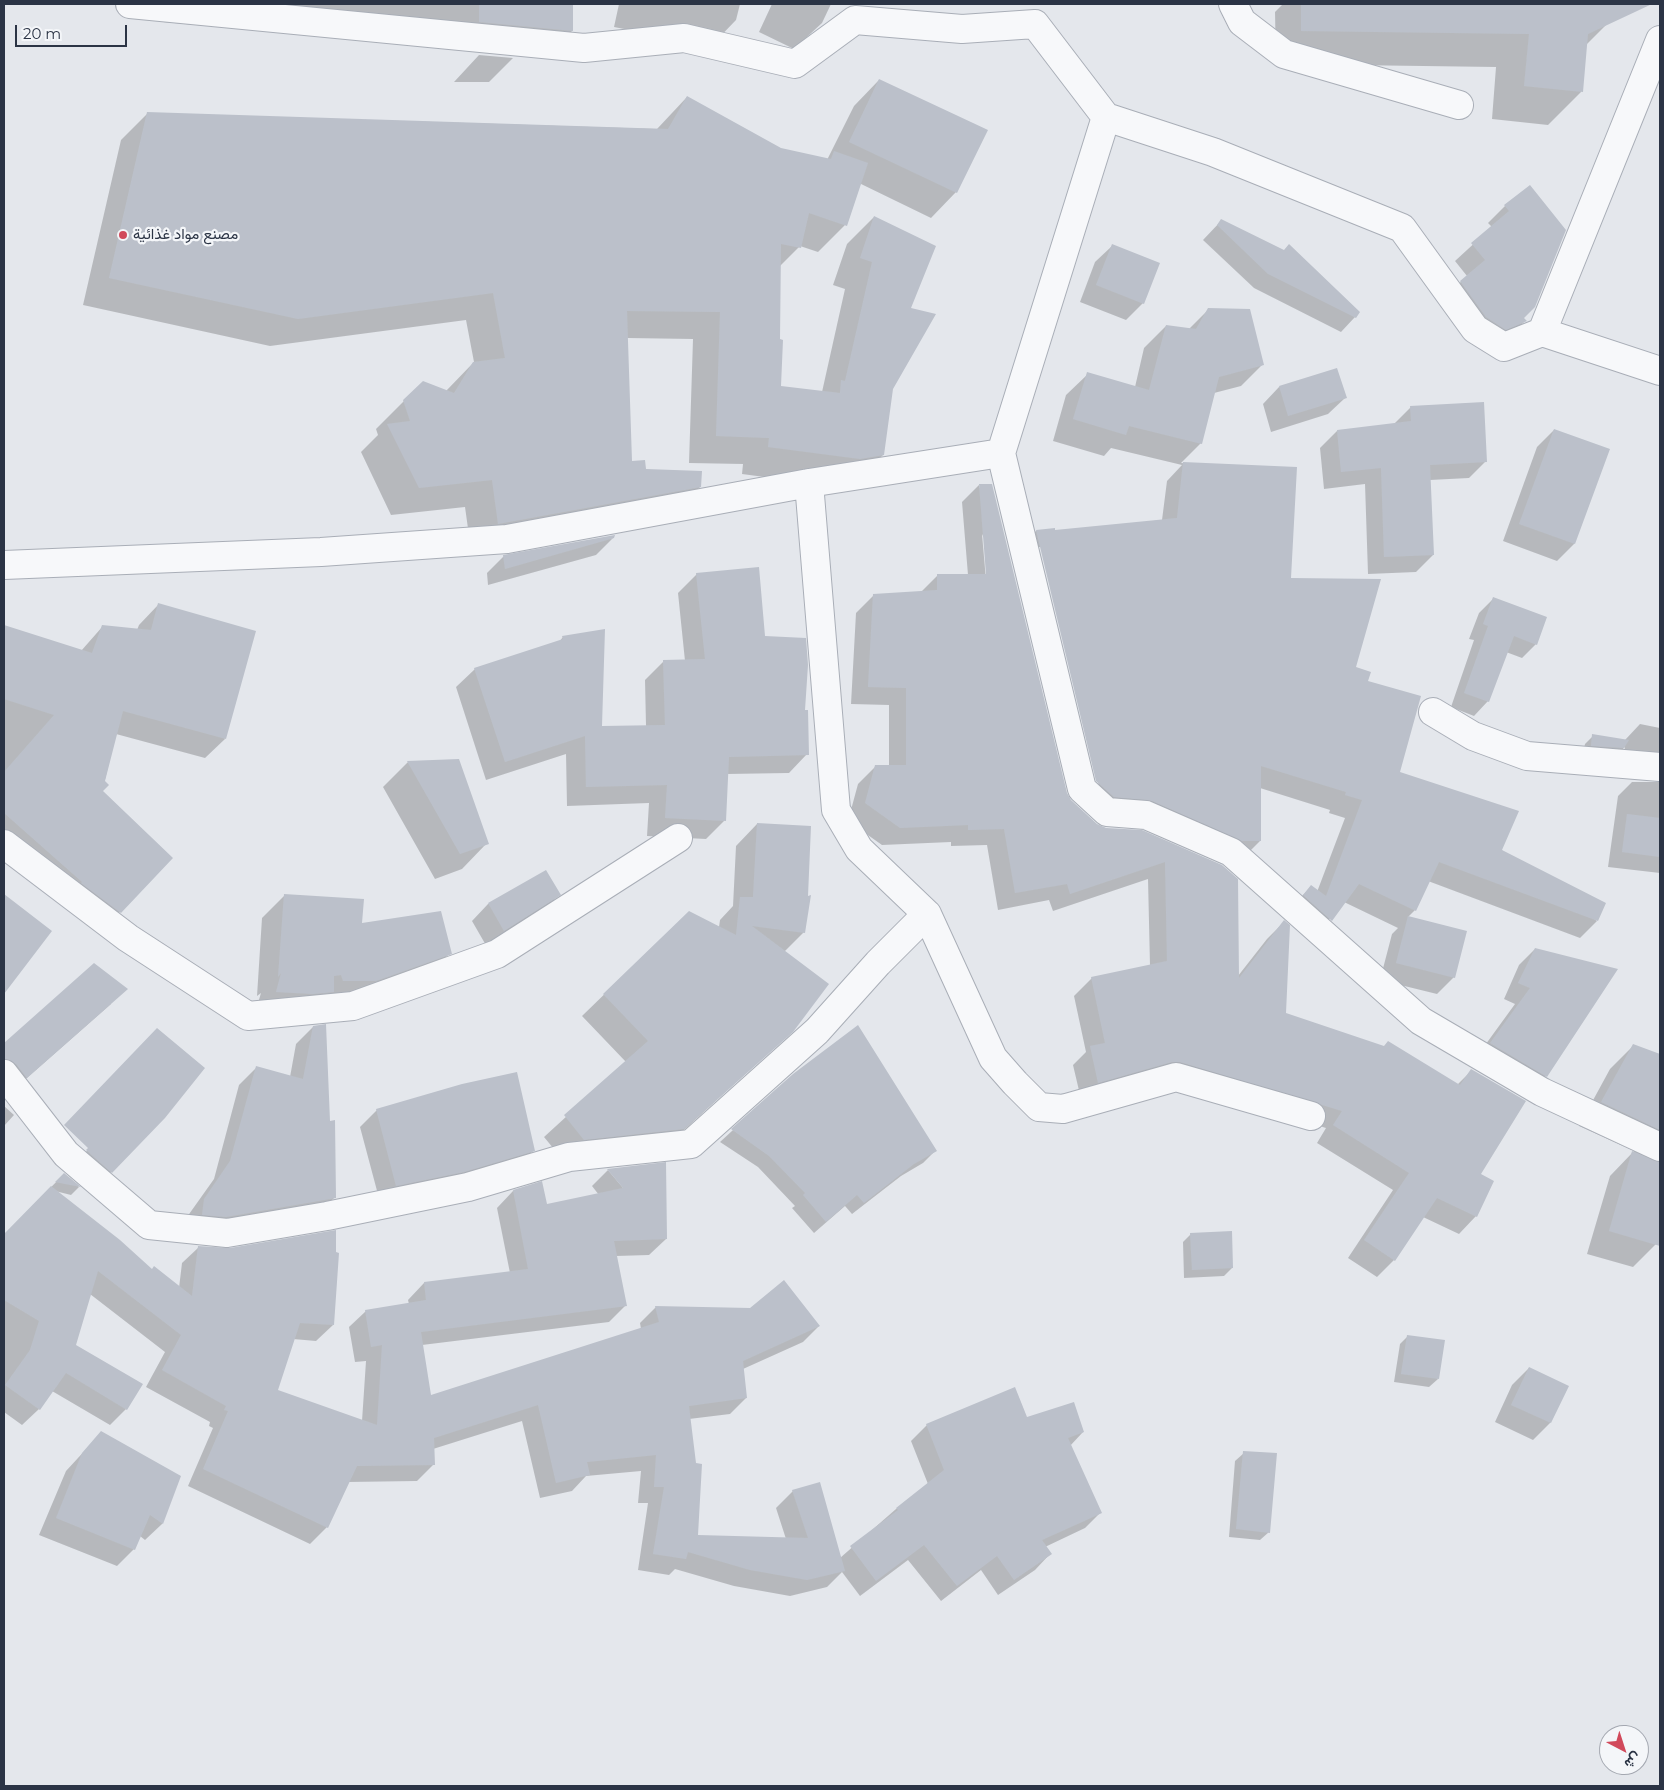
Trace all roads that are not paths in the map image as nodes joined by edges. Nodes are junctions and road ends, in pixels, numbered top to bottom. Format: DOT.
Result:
graph roads {
  1 [pos="130,4"];
  2 [pos="1233,4"];
  3 [pos="1038,14"];
  4 [pos="1660,40"];
  5 [pos="1459,105"];
  6 [pos="1106,117"];
  7 [pos="1542,332"];
  8 [pos="1660,371"];
  9 [pos="1001,453"];
  10 [pos="809,483"];
  11 [pos="4,565"];
  12 [pos="1434,712"];
  13 [pos="1660,767"];
  14 [pos="678,838"];
  15 [pos="4,844"];
  16 [pos="927,914"];
  17 [pos="4,1074"];
  18 [pos="1311,1116"];
  19 [pos="1660,1147"];
  1 -- 3 [label="street"];
  2 -- 5 [label="street"];
  3 -- 6 [label="street"];
  4 -- 7 [label="street"];
  6 -- 7 [label="street"];
  6 -- 9 [label="street"];
  7 -- 8 [label="street"];
  9 -- 10 [label="street"];
  9 -- 19 [label="street"];
  10 -- 11 [label="street"];
  10 -- 16 [label="street"];
  12 -- 13 [label="street"];
  14 -- 15 [label="street"];
  16 -- 17 [label="street"];
  16 -- 18 [label="street"];
}
